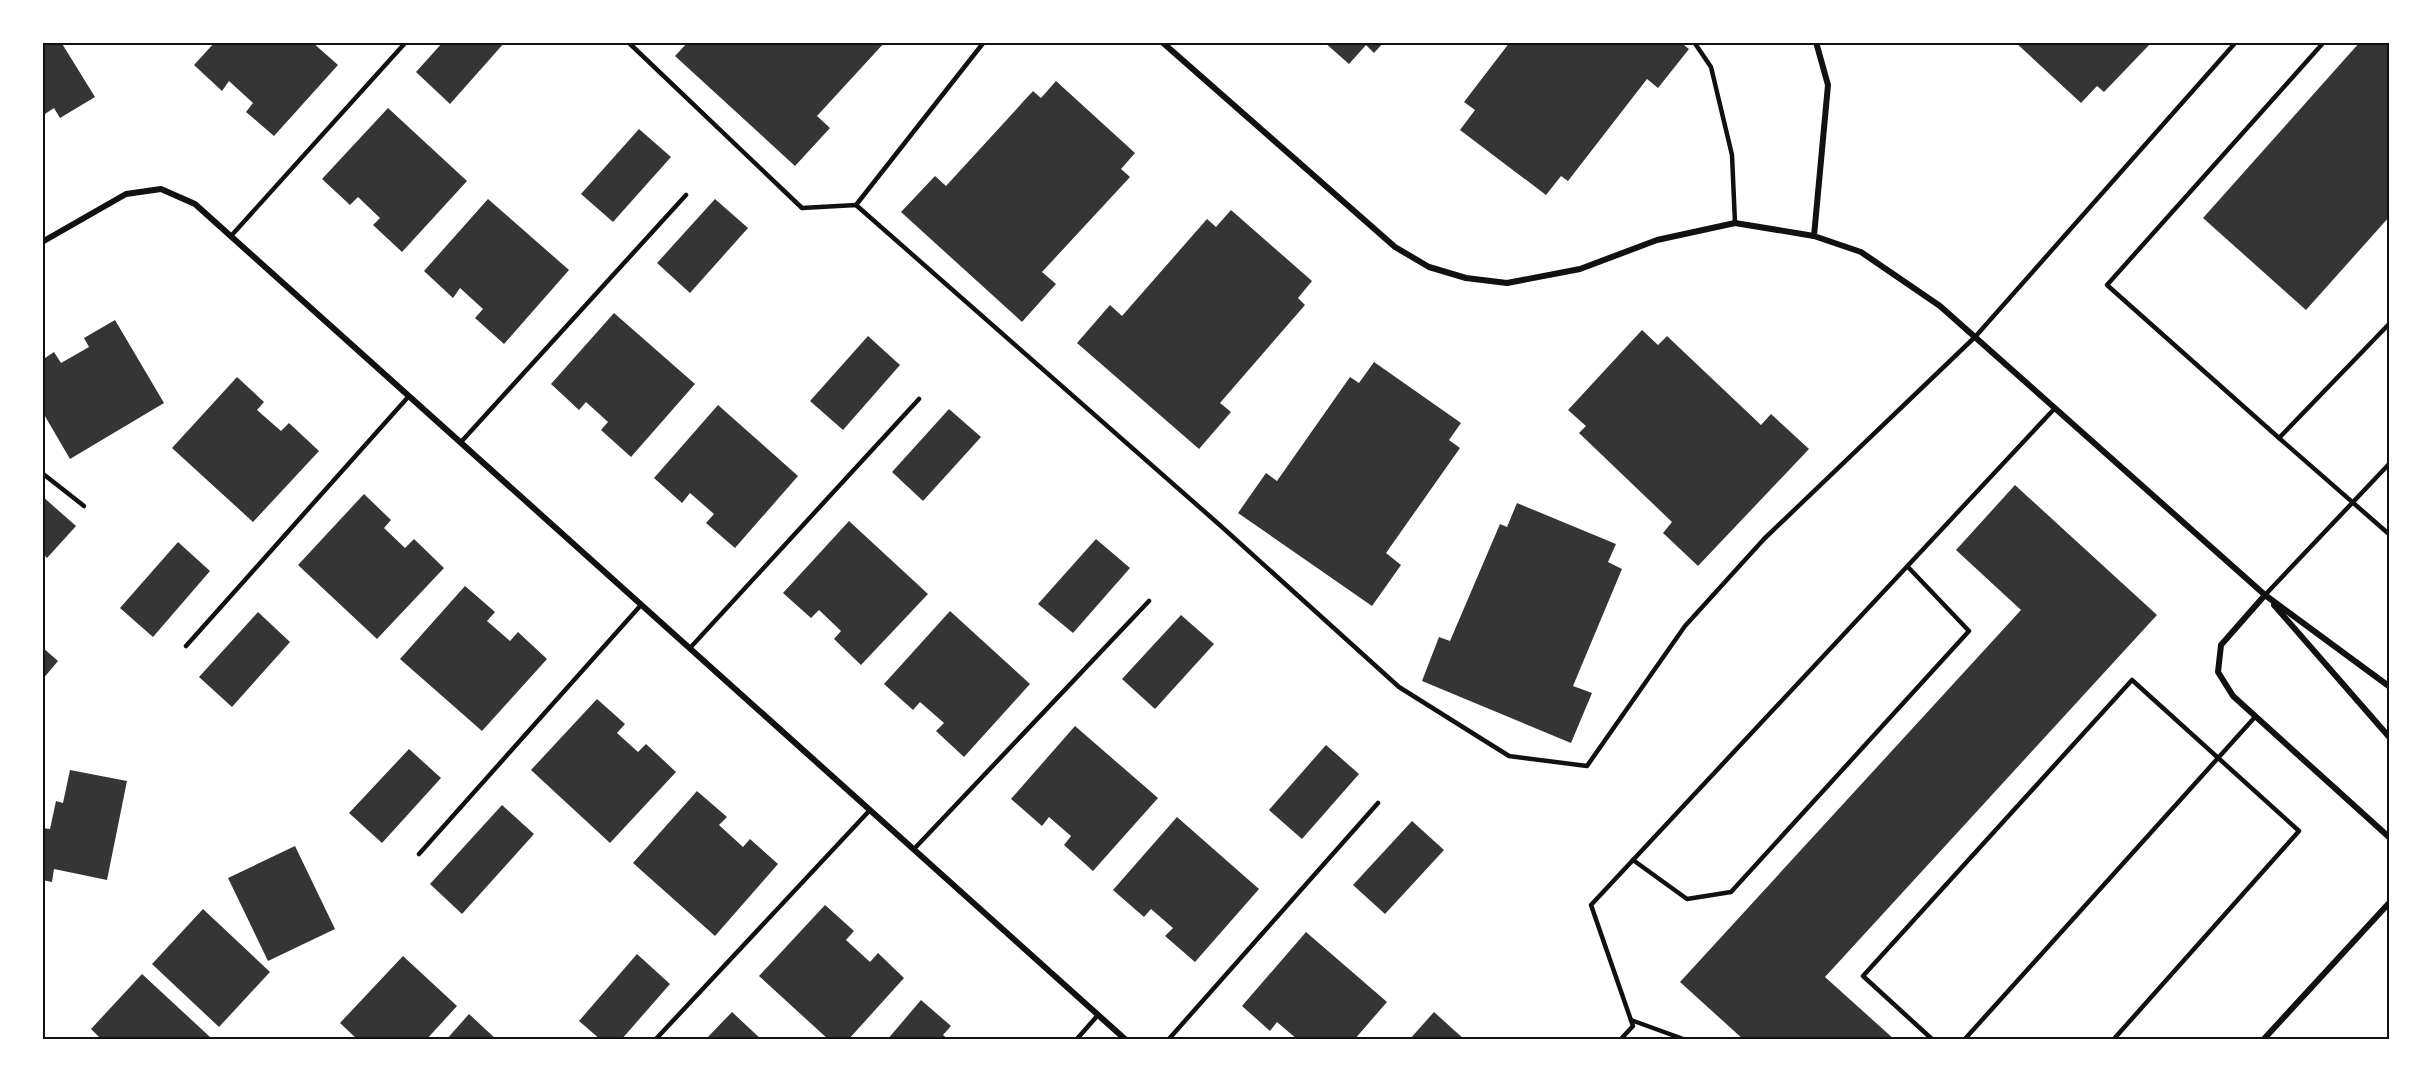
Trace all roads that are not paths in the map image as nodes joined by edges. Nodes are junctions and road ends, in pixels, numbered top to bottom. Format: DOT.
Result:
graph roads {
  1 [pos="406,42"];
  2 [pos="628,42"];
  3 [pos="984,42"];
  4 [pos="1162,42"];
  5 [pos="1694,42"];
  6 [pos="1816,42"];
  7 [pos="2236,42"];
  8 [pos="2324,42"];
  9 [pos="686,195"];
  10 [pos="856,205"];
  11 [pos="1736,222"];
  12 [pos="231,236"];
  13 [pos="1814,236"];
  14 [pos="42,242"];
  15 [pos="2390,323"];
  16 [pos="1975,337"];
  17 [pos="409,396"];
  18 [pos="919,399"];
  19 [pos="2055,408"];
  20 [pos="2280,438"];
  21 [pos="461,442"];
  22 [pos="2390,462"];
  23 [pos="42,473"];
  24 [pos="2353,502"];
  25 [pos="84,506"];
  26 [pos="2390,535"];
  27 [pos="1908,567"];
  28 [pos="2265,595"];
  29 [pos="1149,601"];
  30 [pos="641,605"];
  31 [pos="186,646"];
  32 [pos="690,648"];
  33 [pos="2390,687"];
  34 [pos="2255,717"];
  35 [pos="2390,738"];
  36 [pos="2218,758"];
  37 [pos="1378,803"];
  38 [pos="870,810"];
  39 [pos="2390,838"];
  40 [pos="914,849"];
  41 [pos="419,854"];
  42 [pos="1633,860"];
  43 [pos="2390,902"];
  44 [pos="1098,1015"];
  45 [pos="1631,1020"];
  46 [pos="655,1040"];
  47 [pos="1076,1040"];
  48 [pos="1126,1040"];
  49 [pos="1168,1040"];
  50 [pos="1620,1040"];
  51 [pos="1686,1040"];
  52 [pos="1933,1040"];
  53 [pos="1964,1040"];
  54 [pos="2113,1040"];
  55 [pos="2263,1040"];
  1 -- 12 [label="lane"];
  2 -- 10 [label="lane"];
  3 -- 10 [label="lane"];
  4 -- 11 [label="street"];
  5 -- 11 [label="lane"];
  6 -- 13 [label="street"];
  7 -- 16 [label="lane"];
  8 -- 20 [label="lane"];
  9 -- 21 [label="lane"];
  10 -- 16 [label="lane"];
  11 -- 13 [label="street"];
  12 -- 14 [label="street"];
  12 -- 17 [label="street"];
  13 -- 16 [label="street"];
  15 -- 20 [label="lane"];
  16 -- 19 [label="street"];
  17 -- 21 [label="street"];
  17 -- 31 [label="lane"];
  18 -- 32 [label="lane"];
  19 -- 27 [label="lane"];
  19 -- 28 [label="street"];
  20 -- 24 [label="lane"];
  21 -- 30 [label="street"];
  22 -- 24 [label="lane"];
  23 -- 25 [label="lane"];
  24 -- 26 [label="lane"];
  24 -- 28 [label="lane"];
  27 -- 42 [label="lane"];
  27 -- 42 [label="lane"];
  28 -- 33 [label="street"];
  28 -- 34 [label="street"];
  28 -- 35 [label="street"];
  29 -- 40 [label="lane"];
  30 -- 32 [label="street"];
  30 -- 41 [label="lane"];
  32 -- 38 [label="street"];
  34 -- 36 [label="lane"];
  34 -- 39 [label="street"];
  36 -- 52 [label="lane"];
  36 -- 53 [label="lane"];
  36 -- 54 [label="lane"];
  37 -- 49 [label="lane"];
  38 -- 40 [label="street"];
  38 -- 46 [label="lane"];
  40 -- 44 [label="street"];
  42 -- 45 [label="lane"];
  43 -- 55 [label="street"];
  44 -- 47 [label="lane"];
  44 -- 48 [label="street"];
  45 -- 50 [label="lane"];
  45 -- 51 [label="lane"];
}
